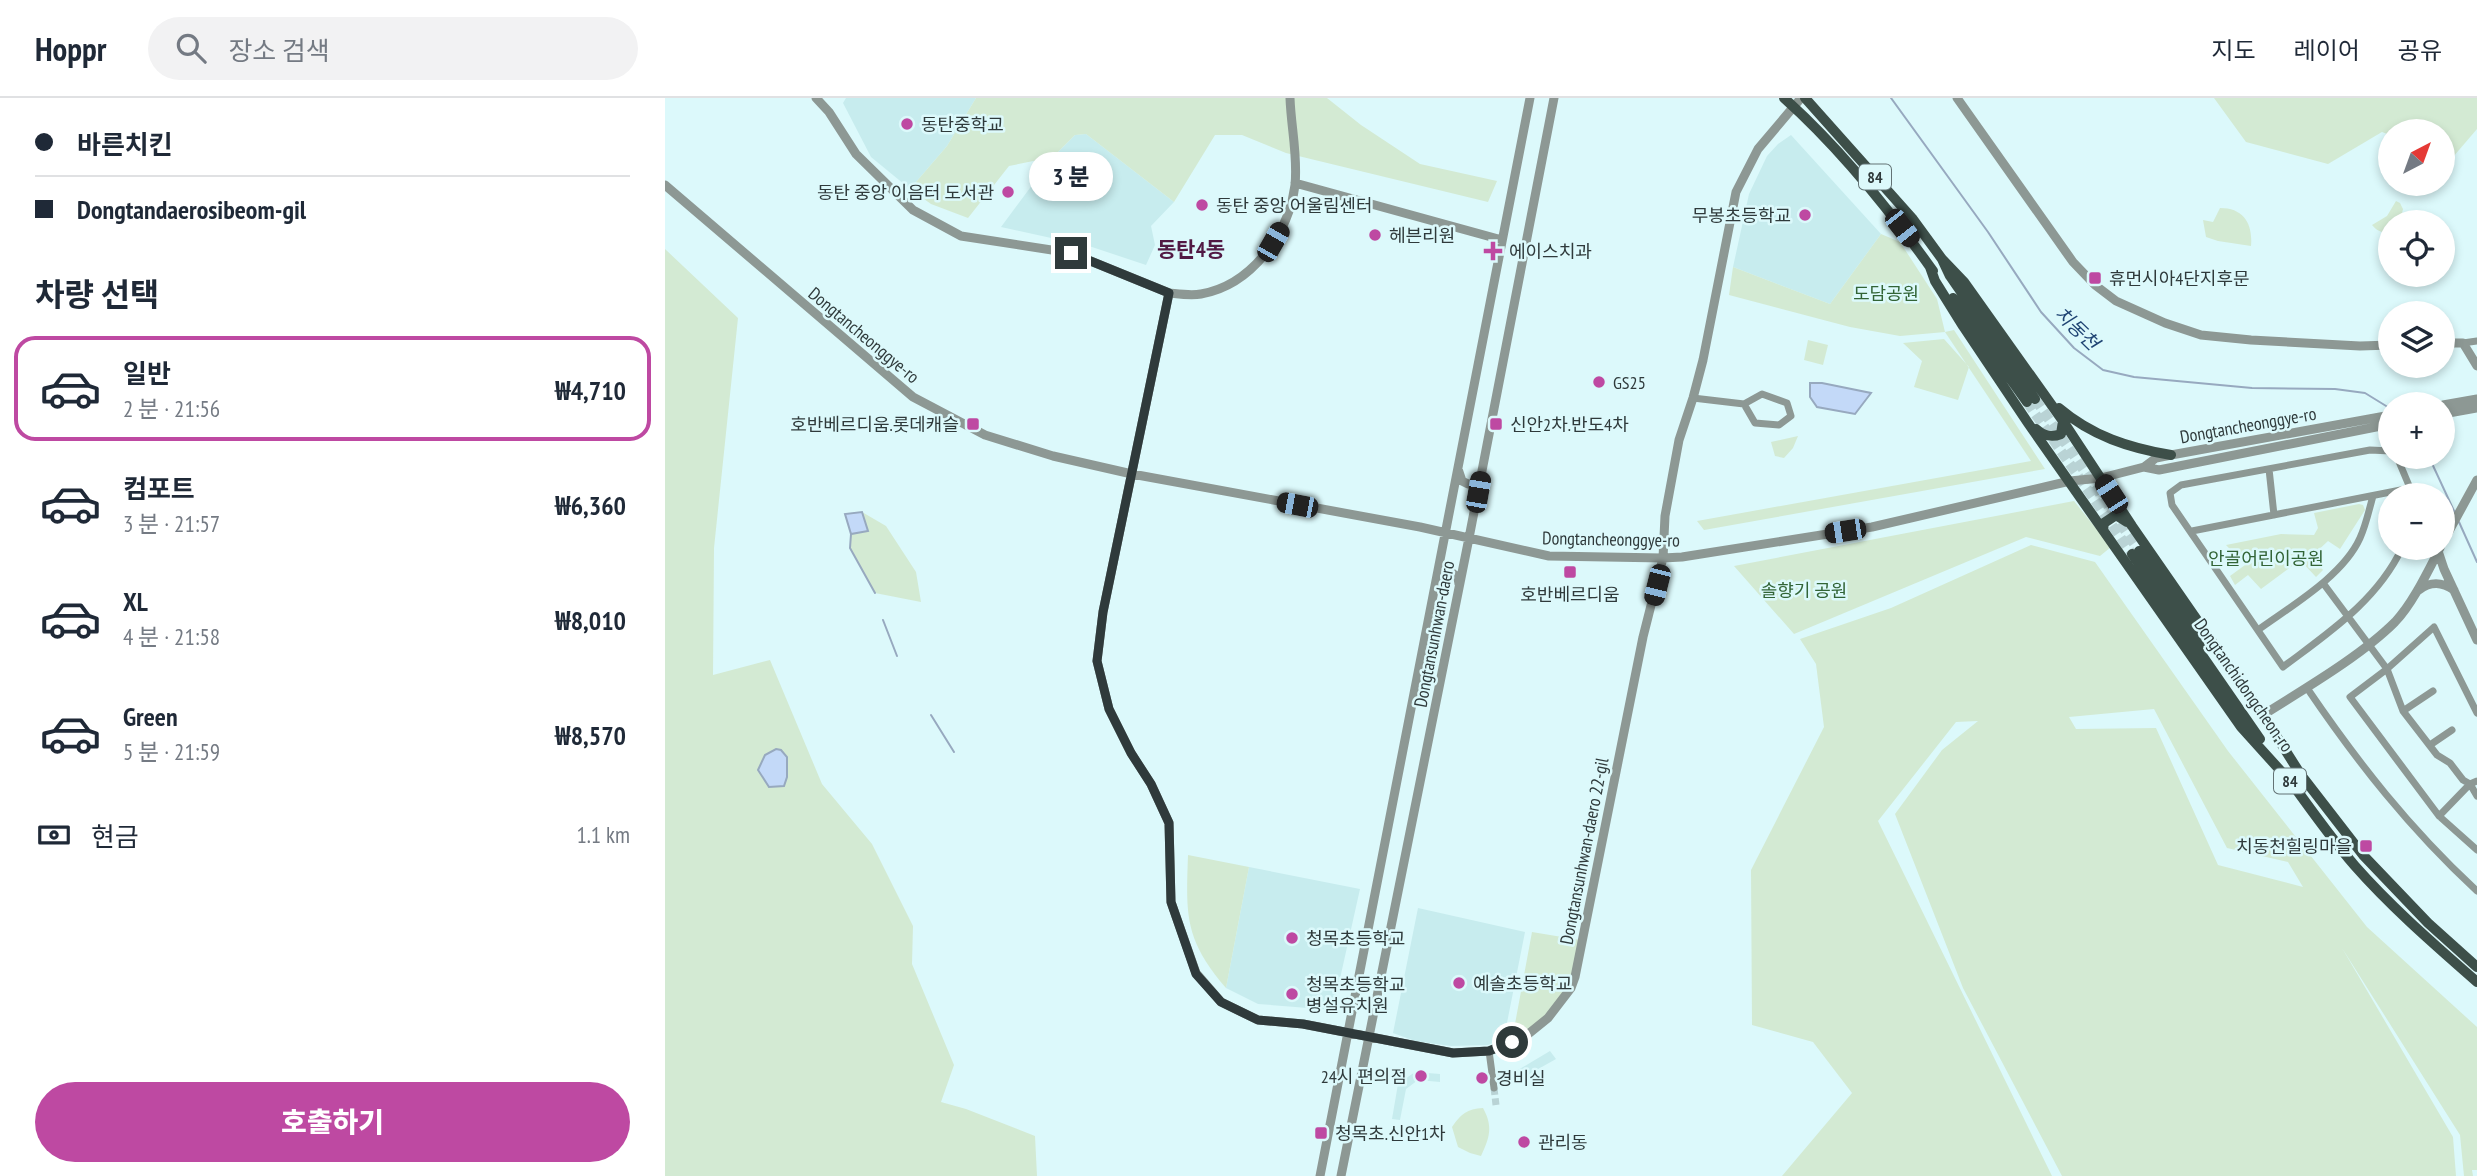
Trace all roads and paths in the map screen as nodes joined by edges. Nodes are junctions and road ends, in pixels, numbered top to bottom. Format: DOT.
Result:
graph roads {
  1 [pos="816,98"];
  2 [pos="1290,98"];
  3 [pos="1530,98"];
  4 [pos="1554,98"];
  5 [pos="1784,98"];
  6 [pos="1957,98"];
  7 [pos="1800,101"];
  8 [pos="1295,183"];
  9 [pos="665,185"];
  10 [pos="1502,240"];
  11 [pos="1930,267"];
  12 [pos="1169,293"];
  13 [pos="2477,341"];
  14 [pos="2455,343"];
  15 [pos="2463,343"];
  16 [pos="2378,345"];
  17 [pos="2477,366"];
  18 [pos="1693,398"];
  19 [pos="2035,398"];
  20 [pos="2477,399"];
  21 [pos="2455,403"];
  22 [pos="1744,404"];
  23 [pos="2477,408"];
  24 [pos="2455,412"];
  25 [pos="2378,419"];
  26 [pos="2063,421"];
  27 [pos="2028,423"];
  28 [pos="2378,424"];
  29 [pos="2361,425"];
  30 [pos="2378,450"];
  31 [pos="2171,455"];
  32 [pos="1458,467"];
  33 [pos="2144,467"];
  34 [pos="2269,469"];
  35 [pos="1132,474"];
  36 [pos="1481,474"];
  37 [pos="2101,478"];
  38 [pos="2477,480"];
  39 [pos="2070,481"];
  40 [pos="2374,496"];
  41 [pos="2378,496"];
  42 [pos="2274,515"];
  43 [pos="2455,520"];
  44 [pos="2132,526"];
  45 [pos="2103,530"];
  46 [pos="2192,531"];
  47 [pos="1445,533"];
  48 [pos="1469,538"];
  49 [pos="1663,558"];
  50 [pos="2394,560"];
  51 [pos="2433,560"];
  52 [pos="2444,560"];
  53 [pos="1436,582"];
  54 [pos="2323,583"];
  55 [pos="1460,586"];
  56 [pos="2453,590"];
  57 [pos="2415,593"];
  58 [pos="2348,617"];
  59 [pos="2258,630"];
  60 [pos="2477,640"];
  61 [pos="2368,644"];
  62 [pos="2387,669"];
  63 [pos="2307,688"];
  64 [pos="2433,691"];
  65 [pos="2403,711"];
  66 [pos="2477,713"];
  67 [pos="2263,715"];
  68 [pos="2452,730"];
  69 [pos="2430,746"];
  70 [pos="2301,775"];
  71 [pos="2288,779"];
  72 [pos="2473,782"];
  73 [pos="2477,796"];
  74 [pos="2439,816"];
  75 [pos="2477,850"];
  76 [pos="2477,891"];
  77 [pos="2477,967"];
  78 [pos="2477,982"];
  79 [pos="1347,1033"];
  80 [pos="1369,1037"];
  81 [pos="1489,1051"];
  82 [pos="1494,1088"];
  83 [pos="1320,1176"];
  84 [pos="1341,1176"];
  1 -- 12 [label="street"];
  2 -- 8 [label="street"];
  3 -- 10 [label="street, Dongtansunhwan-daero"];
  4 -- 36 [label="street, Dongtansunhwan-daero"];
  5 -- 7 [label="main road, 84"];
  6 -- 16 [label="street"];
  7 -- 11 [label="main road, 84"];
  7 -- 18 [label="street, Dongtansunhwan-daero 22-gil"];
  7 -- 19 [label="main road, 84"];
  8 -- 10 [label="street"];
  8 -- 12 [label="street"];
  9 -- 35 [label="street, Dongtancheonggye-ro"];
  10 -- 32 [label="street, Dongtansunhwan-daero"];
  11 -- 19 [label="main road, 84"];
  11 -- 27 [label="main road"];
  12 -- 35 [label="street, Dongtansunhwan-daero 22-gil"];
  13 -- 15 [label="street"];
  14 -- 15 [label="street"];
  15 -- 17 [label="street"];
  18 -- 22 [label="street"];
  18 -- 49 [label="street, Dongtansunhwan-daero 22-gil"];
  19 -- 26 [label="main road"];
  19 -- 31 [label="main road"];
  20 -- 21 [label="street"];
  22 -- 22 [label="street"];
  23 -- 24 [label="street"];
  25 -- 29 [label="street"];
  26 -- 27 [label="main road"];
  26 -- 37 [label="main road"];
  27 -- 39 [label="main road"];
  28 -- 29 [label="street"];
  29 -- 31 [label="street, Dongtancheonggye-ro"];
  29 -- 33 [label="street, Dongtancheonggye-ro"];
  30 -- 34 [label="street"];
  31 -- 33 [label="street, Dongtancheonggye-ro"];
  32 -- 36 [label="street"];
  32 -- 47 [label="street, Dongtansunhwan-daero"];
  33 -- 37 [label="street, Dongtancheonggye-ro"];
  34 -- 42 [label="street"];
  34 -- 46 [label="street"];
  35 -- 47 [label="street, Dongtancheonggye-ro"];
  35 -- 79 [label="street, Dongtansunhwan-daero 22-gil"];
  36 -- 48 [label="street, Dongtansunhwan-daero"];
  37 -- 39 [label="street, Dongtancheonggye-ro"];
  37 -- 44 [label="main road"];
  38 -- 43 [label="street"];
  39 -- 45 [label="main road"];
  39 -- 49 [label="street, Dongtancheonggye-ro"];
  40 -- 41 [label="street"];
  40 -- 42 [label="street"];
  40 -- 54 [label="street"];
  42 -- 46 [label="street"];
  44 -- 45 [label="main road"];
  44 -- 67 [label="main road"];
  45 -- 71 [label="main road"];
  46 -- 59 [label="street"];
  47 -- 48 [label="street, Dongtancheonggye-ro"];
  47 -- 53 [label="street, Dongtansunhwan-daero"];
  48 -- 49 [label="street, Dongtancheonggye-ro"];
  48 -- 55 [label="street, Dongtansunhwan-daero"];
  49 -- 81 [label="street, Dongtansunhwan-daero 22-gil"];
  50 -- 58 [label="street"];
  51 -- 57 [label="street"];
  52 -- 56 [label="street"];
  53 -- 55 [label="street"];
  53 -- 79 [label="street, Dongtansunhwan-daero"];
  54 -- 58 [label="street"];
  54 -- 59 [label="street"];
  55 -- 80 [label="street, Dongtansunhwan-daero"];
  56 -- 57 [label="street"];
  56 -- 60 [label="street"];
  57 -- 61 [label="street"];
  58 -- 59 [label="street"];
  58 -- 61 [label="street"];
  61 -- 62 [label="street"];
  61 -- 63 [label="street"];
  62 -- 65 [label="street"];
  62 -- 66 [label="street"];
  62 -- 74 [label="street"];
  63 -- 67 [label="street"];
  63 -- 76 [label="street"];
  64 -- 65 [label="street"];
  65 -- 69 [label="street"];
  67 -- 70 [label="main road"];
  68 -- 69 [label="street"];
  69 -- 72 [label="street"];
  70 -- 71 [label="main road, Dongtanchidongcheon-ro / 84"];
  70 -- 77 [label="main road, Dongtanchidongcheon-ro / 84"];
  71 -- 78 [label="main road, Dongtanchidongcheon-ro / 84"];
  72 -- 73 [label="street"];
  72 -- 74 [label="street"];
  74 -- 75 [label="street"];
  79 -- 80 [label="street, Dongtansunhwan-daero 22-gil"];
  79 -- 83 [label="street, Dongtansunhwan-daero"];
  80 -- 81 [label="street, Dongtansunhwan-daero 22-gil"];
  80 -- 84 [label="street, Dongtansunhwan-daero"];
  81 -- 82 [label="street"];
}
